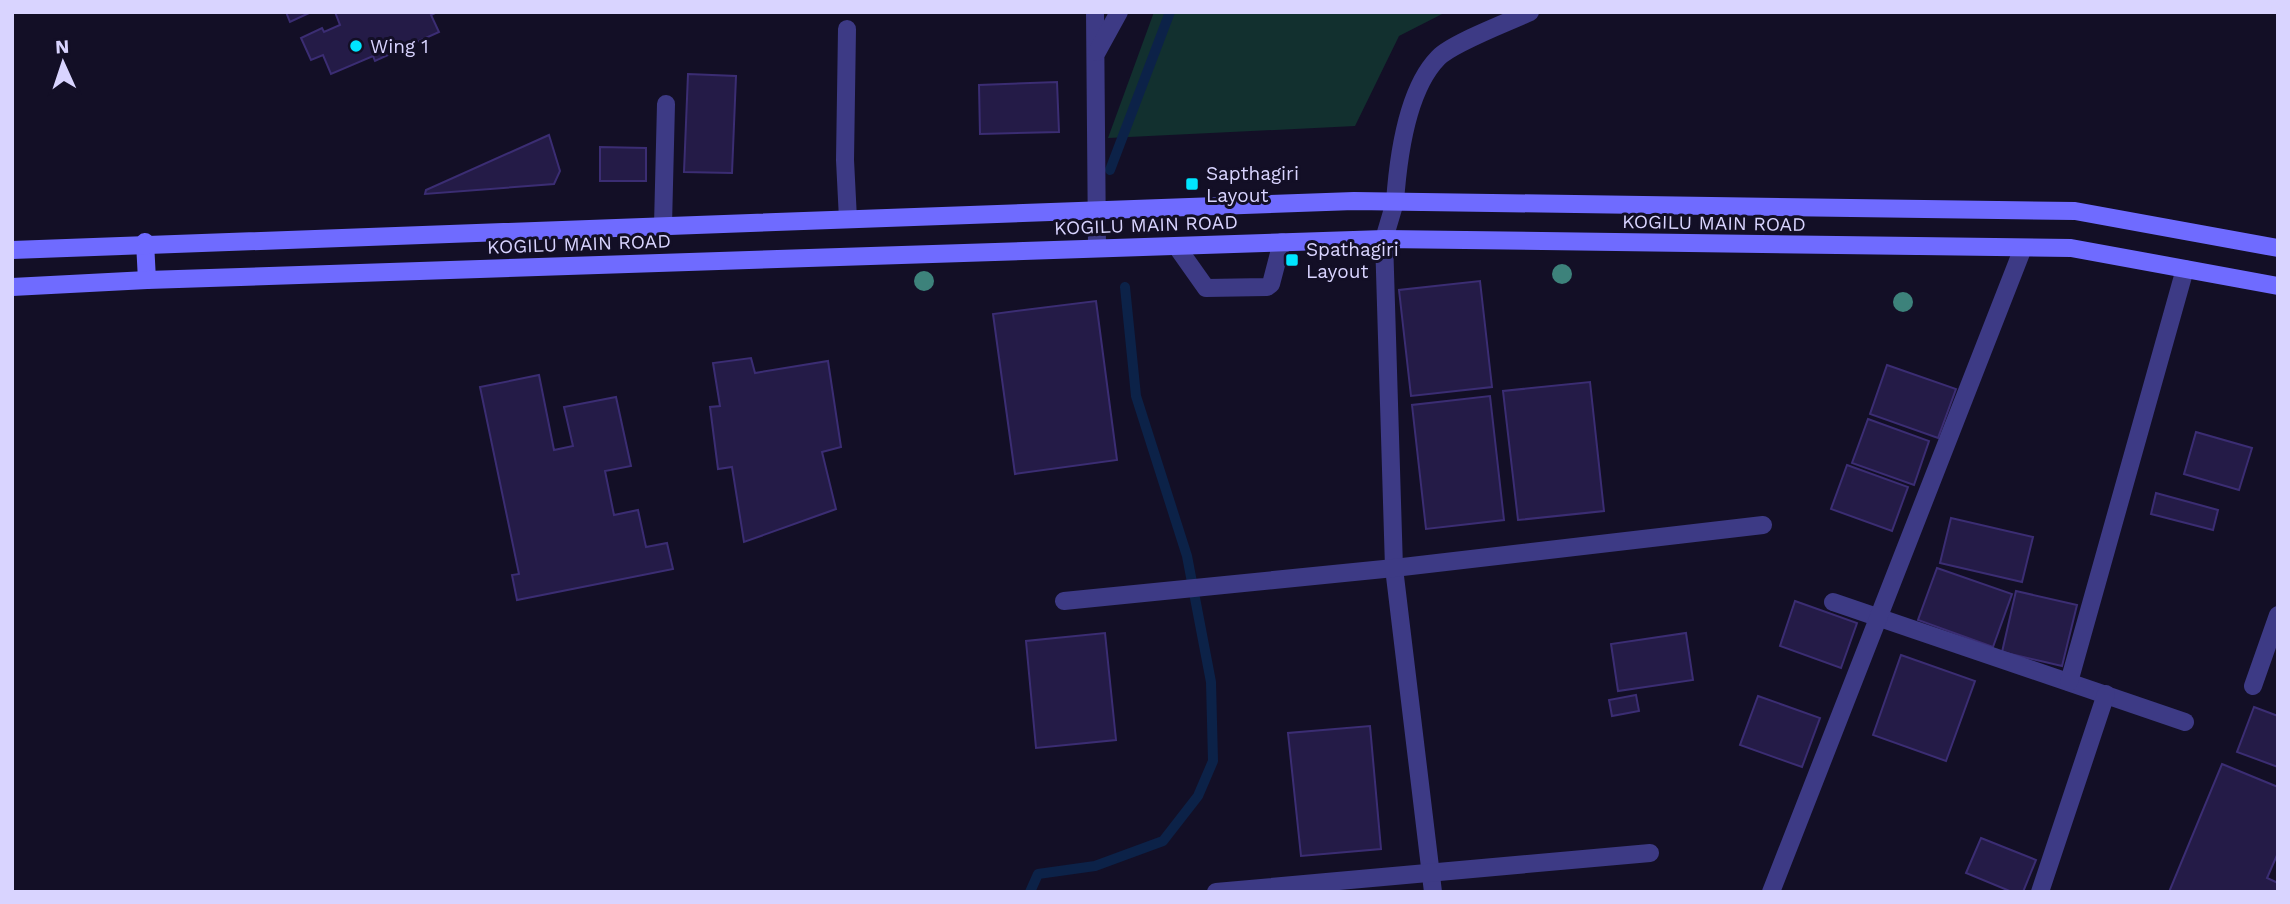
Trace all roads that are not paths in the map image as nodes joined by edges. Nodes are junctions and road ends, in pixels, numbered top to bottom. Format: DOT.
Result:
graph roads {
  1 [pos="1095,12"];
  2 [pos="1119,12"];
  3 [pos="1530,12"];
  4 [pos="847,29"];
  5 [pos="1095,55"];
  6 [pos="666,104"];
  7 [pos="1395,202"];
  8 [pos="1095,211"];
  9 [pos="848,219"];
  10 [pos="663,225"];
  11 [pos="1384,239"];
  12 [pos="145,242"];
  13 [pos="1282,242"];
  14 [pos="1177,247"];
  15 [pos="2278,247"];
  16 [pos="1097,248"];
  17 [pos="2024,248"];
  18 [pos="12,250"];
  19 [pos="2185,269"];
  20 [pos="147,280"];
  21 [pos="2278,286"];
  22 [pos="12,287"];
  23 [pos="1763,525"];
  24 [pos="1394,568"];
  25 [pos="1064,601"];
  26 [pos="1833,602"];
  27 [pos="2278,615"];
  28 [pos="1878,618"];
  29 [pos="2069,682"];
  30 [pos="2253,686"];
  31 [pos="2106,694"];
  32 [pos="2185,722"];
  33 [pos="1650,853"];
  34 [pos="1431,872"];
  35 [pos="1216,892"];
  36 [pos="1433,892"];
  37 [pos="1771,892"];
  38 [pos="2040,892"];
  1 -- 5 [label="street"];
  2 -- 5 [label="street"];
  3 -- 7 [label="street"];
  4 -- 9 [label="street"];
  5 -- 8 [label="street"];
  6 -- 10 [label="street"];
  7 -- 8 [label="main road, KOGILU MAIN ROAD"];
  7 -- 11 [label="street"];
  7 -- 15 [label="main road, KOGILU MAIN ROAD"];
  8 -- 9 [label="main road, KOGILU MAIN ROAD"];
  8 -- 16 [label="street"];
  9 -- 10 [label="main road, KOGILU MAIN ROAD"];
  10 -- 12 [label="main road, KOGILU MAIN ROAD"];
  11 -- 13 [label="main road, KOGILU MAIN ROAD"];
  11 -- 17 [label="main road, KOGILU MAIN ROAD"];
  11 -- 24 [label="street"];
  12 -- 18 [label="main road, KOGILU MAIN ROAD"];
  12 -- 20 [label="main road"];
  13 -- 14 [label="main road, KOGILU MAIN ROAD"];
  13 -- 14 [label="street"];
  14 -- 16 [label="main road, KOGILU MAIN ROAD"];
  16 -- 20 [label="main road, KOGILU MAIN ROAD"];
  17 -- 19 [label="main road, KOGILU MAIN ROAD"];
  17 -- 28 [label="street"];
  19 -- 21 [label="main road, KOGILU MAIN ROAD"];
  19 -- 29 [label="street"];
  20 -- 22 [label="main road, KOGILU MAIN ROAD"];
  23 -- 24 [label="street"];
  24 -- 25 [label="street"];
  24 -- 34 [label="street"];
  26 -- 28 [label="street"];
  27 -- 30 [label="street"];
  28 -- 29 [label="street"];
  28 -- 37 [label="street"];
  29 -- 31 [label="street"];
  31 -- 32 [label="street"];
  31 -- 38 [label="street"];
  33 -- 34 [label="street"];
  34 -- 35 [label="street"];
  34 -- 36 [label="street"];
}
